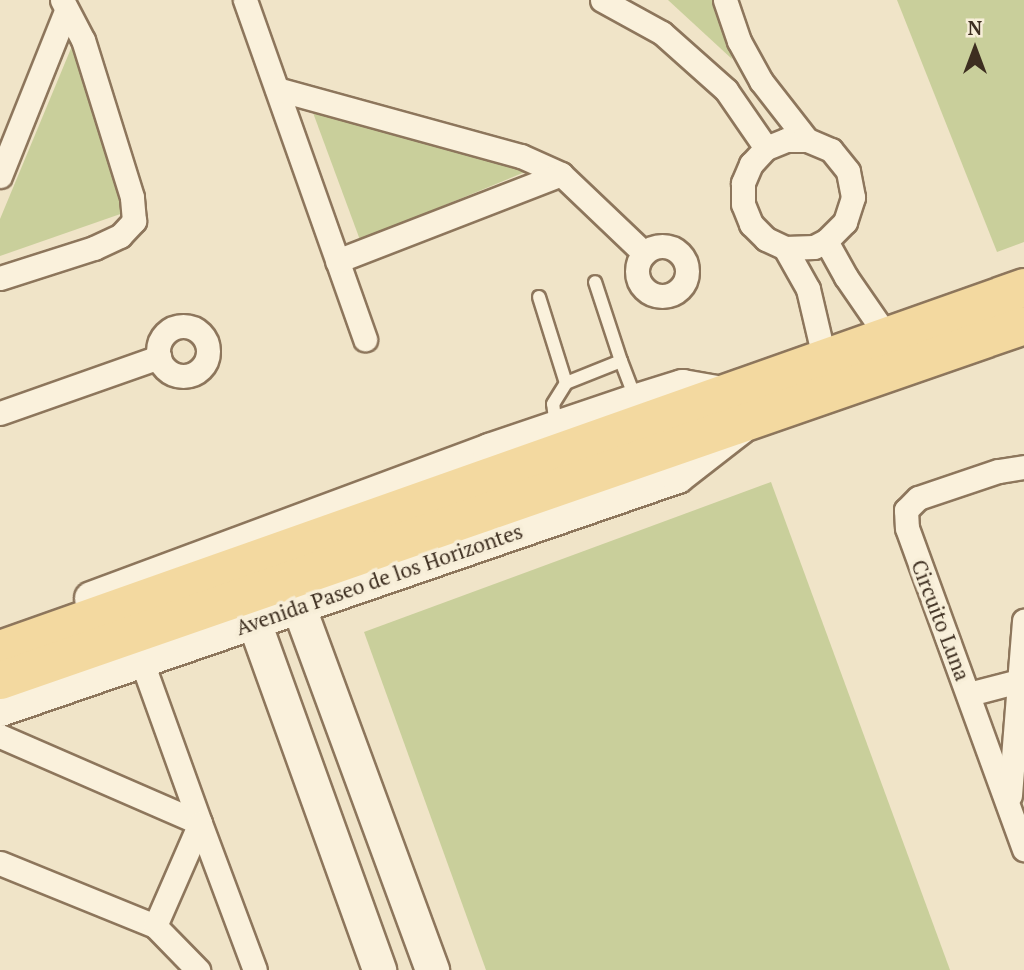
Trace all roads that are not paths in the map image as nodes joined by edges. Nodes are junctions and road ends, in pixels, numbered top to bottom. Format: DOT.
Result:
graph roads {
  1 [pos="245,0"];
  2 [pos="602,0"];
  3 [pos="725,0"];
  4 [pos="64,5"];
  5 [pos="635,8"];
  6 [pos="276,89"];
  7 [pos="807,140"];
  8 [pos="766,148"];
  9 [pos="562,174"];
  10 [pos="0,176"];
  11 [pos="826,241"];
  12 [pos="785,248"];
  13 [pos="643,254"];
  14 [pos="337,261"];
  15 [pos="0,278"];
  16 [pos="595,282"];
  17 [pos="1024,286"];
  18 [pos="539,297"];
  19 [pos="1023,326"];
  20 [pos="886,335"];
  21 [pos="365,339"];
  22 [pos="159,357"];
  23 [pos="824,357"];
  24 [pos="621,361"];
  25 [pos="566,383"];
  26 [pos="720,393"];
  27 [pos="637,400"];
  28 [pos="0,413"];
  29 [pos="745,423"];
  30 [pos="556,427"];
  31 [pos="1024,467"];
  32 [pos="425,514"];
  33 [pos="299,608"];
  34 [pos="1024,621"];
  35 [pos="254,622"];
  36 [pos="0,632"];
  37 [pos="0,649"];
  38 [pos="141,659"];
  39 [pos="0,680"];
  40 [pos="1019,681"];
  41 [pos="969,694"];
  42 [pos="0,709"];
  43 [pos="0,736"];
  44 [pos="1009,806"];
  45 [pos="200,823"];
  46 [pos="1024,849"];
  47 [pos="0,863"];
  48 [pos="155,926"];
  49 [pos="186,966"];
  50 [pos="255,970"];
  51 [pos="379,970"];
  52 [pos="432,970"];
  1 -- 6 [label="street"];
  2 -- 5 [label="street"];
  3 -- 7 [label="street"];
  4 -- 10 [label="street"];
  4 -- 15 [label="street"];
  5 -- 8 [label="street"];
  6 -- 9 [label="street"];
  6 -- 14 [label="street"];
  7 -- 8 [label="street"];
  7 -- 11 [label="street"];
  8 -- 12 [label="street"];
  9 -- 13 [label="street"];
  9 -- 14 [label="street"];
  11 -- 12 [label="street"];
  11 -- 20 [label="street"];
  12 -- 23 [label="street"];
  14 -- 21 [label="street"];
  16 -- 24 [label="lane"];
  17 -- 20 [label="main road, Avenida Paseo de los Horizontes"];
  18 -- 25 [label="lane"];
  19 -- 29 [label="main road, Avenida Paseo de los Horizontes"];
  20 -- 23 [label="main road, Avenida Paseo de los Horizontes"];
  22 -- 28 [label="street"];
  23 -- 26 [label="main road, Avenida Paseo de los Horizontes"];
  24 -- 25 [label="lane"];
  24 -- 27 [label="lane"];
  25 -- 30 [label="lane"];
  26 -- 27 [label="street, Avenida Paseo de los Horizontes"];
  26 -- 32 [label="main road, Avenida Paseo de los Horizontes"];
  27 -- 30 [label="street, Avenida Paseo de los Horizontes"];
  29 -- 32 [label="main road, Avenida Paseo de los Horizontes"];
  29 -- 33 [label="street, Avenida Paseo de los Horizontes"];
  30 -- 36 [label="street, Avenida Paseo de los Horizontes"];
  31 -- 41 [label="street, Circuito Luna"];
  32 -- 37 [label="main road, Avenida Paseo de los Horizontes"];
  32 -- 39 [label="main road, Avenida Paseo de los Horizontes"];
  33 -- 35 [label="street, Avenida Paseo de los Horizontes"];
  33 -- 52 [label="street"];
  34 -- 40 [label="street"];
  35 -- 38 [label="street, Avenida Paseo de los Horizontes"];
  35 -- 51 [label="street"];
  38 -- 42 [label="street, Avenida Paseo de los Horizontes"];
  38 -- 45 [label="street"];
  40 -- 41 [label="street"];
  40 -- 44 [label="street"];
  41 -- 44 [label="street, Circuito Luna"];
  43 -- 45 [label="street"];
  44 -- 46 [label="street, Circuito Luna"];
  45 -- 48 [label="street"];
  45 -- 50 [label="street"];
  47 -- 48 [label="street"];
  48 -- 49 [label="street"];
}
